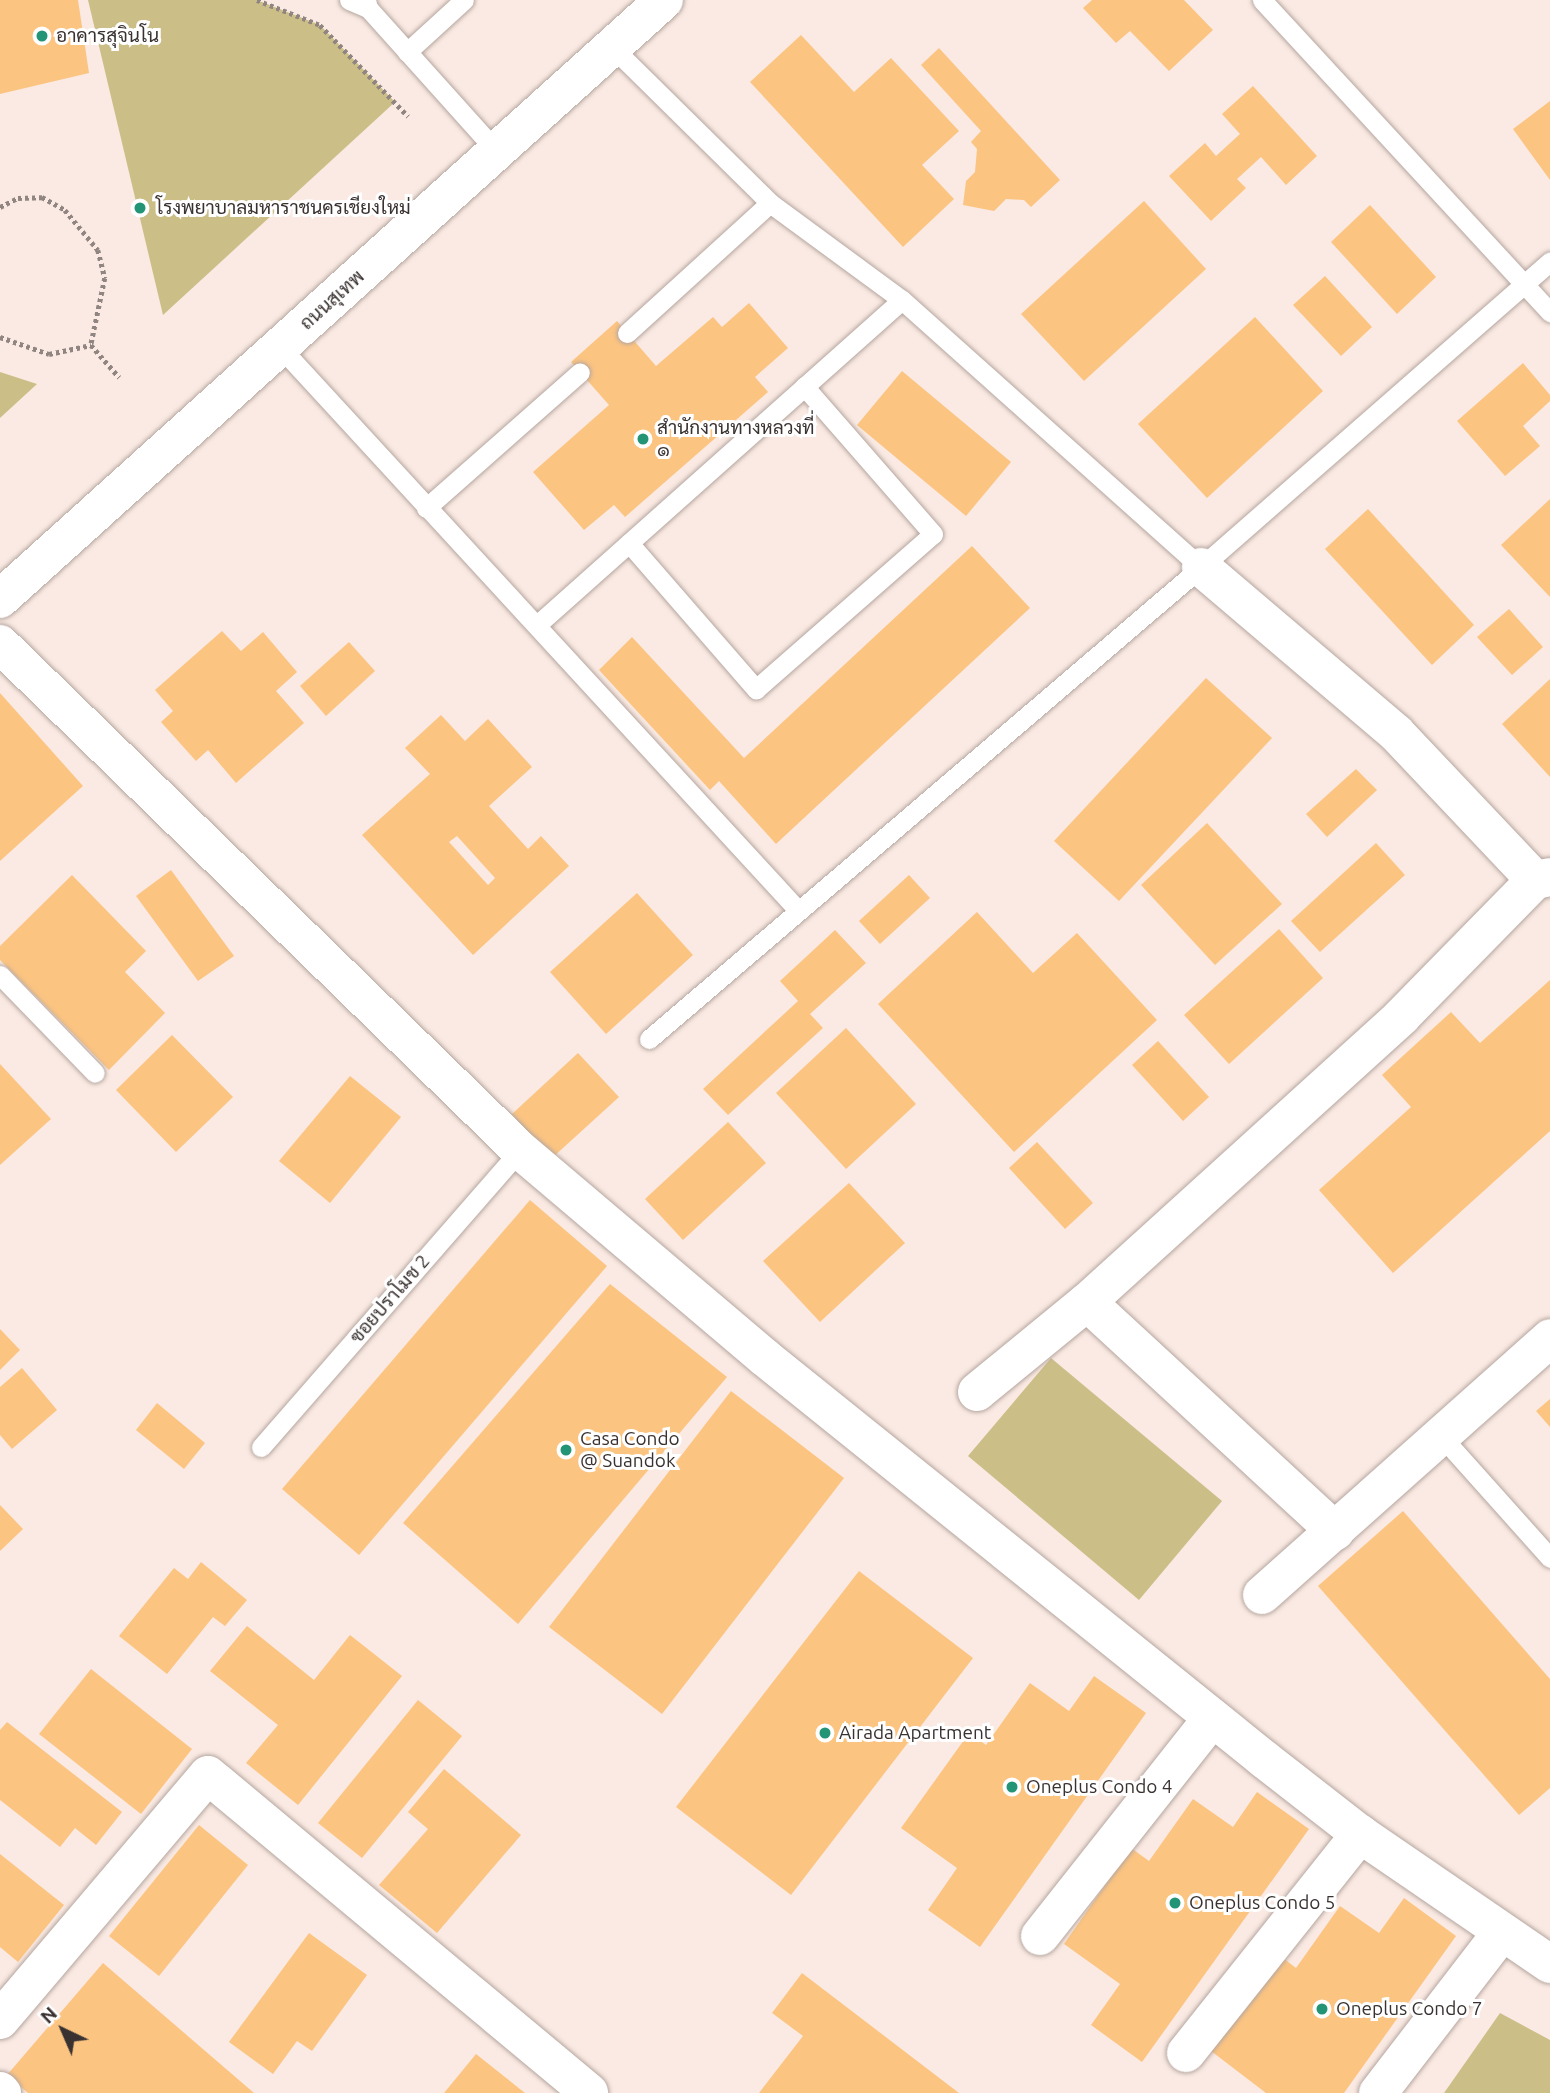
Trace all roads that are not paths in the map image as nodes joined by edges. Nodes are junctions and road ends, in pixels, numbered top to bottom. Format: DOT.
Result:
graph roads {
  1 [pos="349,0"];
  2 [pos="464,0"];
  3 [pos="664,0"];
  4 [pos="1262,0"];
  5 [pos="367,4"];
  6 [pos="612,47"];
  7 [pos="407,52"];
  8 [pos="497,152"];
  9 [pos="770,203"];
  10 [pos="1550,261"];
  11 [pos="1524,283"];
  12 [pos="902,300"];
  13 [pos="1550,312"];
  14 [pos="627,333"];
  15 [pos="280,347"];
  16 [pos="580,372"];
  17 [pos="804,386"];
  18 [pos="426,508"];
  19 [pos="629,542"];
  20 [pos="1201,567"];
  21 [pos="0,599"];
  22 [pos="538,624"];
  23 [pos="0,644"];
  24 [pos="1543,879"];
  25 [pos="796,908"];
  26 [pos="0,975"];
  27 [pos="649,1038"];
  28 [pos="95,1073"];
  29 [pos="520,1150"];
  30 [pos="1087,1302"];
  31 [pos="1550,1338"];
  32 [pos="977,1392"];
  33 [pos="1442,1437"];
  34 [pos="261,1447"];
  35 [pos="1335,1531"];
  36 [pos="1550,1558"];
  37 [pos="1262,1595"];
  38 [pos="1212,1718"];
  39 [pos="1360,1834"];
  40 [pos="1502,1932"];
  41 [pos="1040,1936"];
  42 [pos="1550,1964"];
  43 [pos="0,2020"];
  44 [pos="1186,2053"];
  45 [pos="589,2093"];
  46 [pos="1378,2093"];
  1 -- 5 [label="lane"];
  2 -- 7 [label="lane"];
  3 -- 6 [label="street, ถนนสุเทพ"];
  4 -- 11 [label="lane"];
  5 -- 7 [label="lane"];
  6 -- 8 [label="street, ถนนสุเทพ"];
  6 -- 9 [label="lane"];
  7 -- 8 [label="lane"];
  8 -- 15 [label="street, ถนนสุเทพ"];
  9 -- 12 [label="lane"];
  9 -- 14 [label="lane"];
  10 -- 11 [label="lane"];
  11 -- 13 [label="lane"];
  11 -- 20 [label="lane"];
  12 -- 17 [label="lane"];
  12 -- 20 [label="lane"];
  15 -- 18 [label="lane"];
  15 -- 21 [label="street, ถนนสุเทพ"];
  16 -- 18 [label="lane"];
  17 -- 19 [label="lane"];
  17 -- 19 [label="lane"];
  18 -- 22 [label="lane"];
  19 -- 22 [label="lane"];
  20 -- 24 [label="street"];
  20 -- 25 [label="lane"];
  22 -- 25 [label="lane"];
  23 -- 29 [label="street"];
  24 -- 30 [label="street"];
  25 -- 27 [label="lane"];
  26 -- 28 [label="lane"];
  29 -- 34 [label="lane, ซอยปราโมช 2"];
  29 -- 38 [label="street"];
  30 -- 32 [label="street"];
  30 -- 35 [label="street"];
  31 -- 33 [label="street"];
  33 -- 35 [label="street"];
  33 -- 36 [label="lane"];
  35 -- 37 [label="street"];
  38 -- 39 [label="street"];
  38 -- 41 [label="street"];
  39 -- 40 [label="street"];
  39 -- 44 [label="street"];
  40 -- 42 [label="street"];
  40 -- 46 [label="street"];
  43 -- 45 [label="street"];
}
